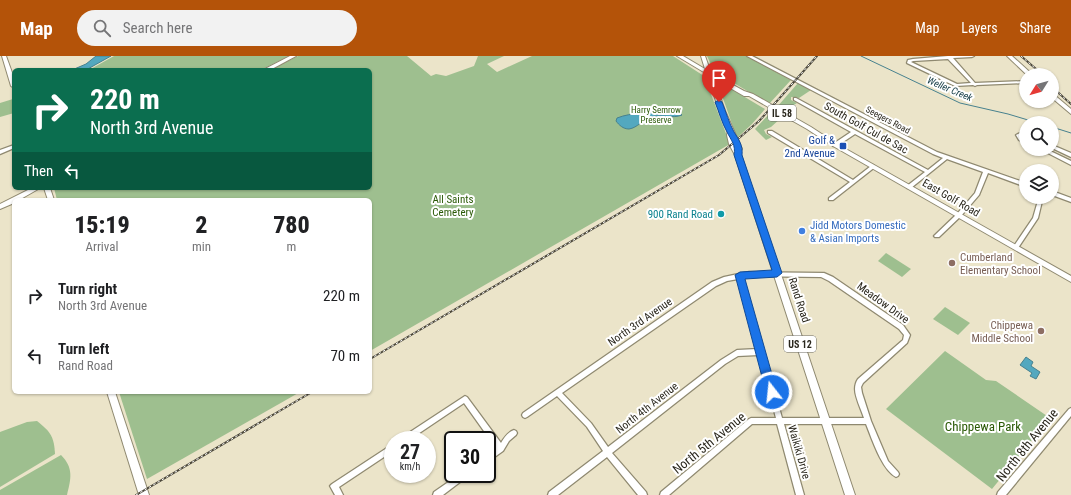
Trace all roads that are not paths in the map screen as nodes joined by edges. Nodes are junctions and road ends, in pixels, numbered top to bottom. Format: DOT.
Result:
graph roads {
  1 [pos="4,56"];
  2 [pos="294,56"];
  3 [pos="679,56"];
  4 [pos="749,56"];
  5 [pos="972,56"];
  6 [pos="1009,56"];
  7 [pos="703,57"];
  8 [pos="949,57"];
  9 [pos="690,62"];
  10 [pos="270,68"];
  11 [pos="1022,68"];
  12 [pos="709,73"];
  13 [pos="12,80"];
  14 [pos="1019,81"];
  15 [pos="975,85"];
  16 [pos="732,86"];
  17 [pos="715,91"];
  18 [pos="795,100"];
  19 [pos="1059,101"];
  20 [pos="1071,112"];
  21 [pos="770,132"];
  22 [pos="854,132"];
  23 [pos="835,145"];
  24 [pos="12,147"];
  25 [pos="1059,149"];
  26 [pos="0,152"];
  27 [pos="1071,155"];
  28 [pos="1056,156"];
  29 [pos="947,157"];
  30 [pos="1071,163"];
  31 [pos="873,167"];
  32 [pos="986,171"];
  33 [pos="928,172"];
  34 [pos="853,182"];
  35 [pos="1019,183"];
  36 [pos="909,187"];
  37 [pos="33,190"];
  38 [pos="1059,196"];
  39 [pos="18,198"];
  40 [pos="831,199"];
  41 [pos="1071,200"];
  42 [pos="12,201"];
  43 [pos="1039,204"];
  44 [pos="0,207"];
  45 [pos="959,216"];
  46 [pos="937,236"];
  47 [pos="1016,248"];
  48 [pos="777,273"];
  49 [pos="740,275"];
  50 [pos="1071,279"];
  51 [pos="760,352"];
  52 [pos="557,392"];
  53 [pos="112,394"];
  54 [pos="1071,411"];
  55 [pos="525,415"];
  56 [pos="779,420"];
  57 [pos="868,420"];
  58 [pos="825,421"];
  59 [pos="417,431"];
  60 [pos="514,433"];
  61 [pos="501,449"];
  62 [pos="607,452"];
  63 [pos="384,453"];
  64 [pos="496,453"];
  65 [pos="896,474"];
  66 [pos="454,483"];
  67 [pos="144,495"];
  68 [pos="339,495"];
  69 [pos="437,495"];
  70 [pos="552,495"];
  71 [pos="643,495"];
  72 [pos="664,495"];
  73 [pos="800,495"];
  74 [pos="850,495"];
  75 [pos="1001,495"];
  1 -- 13 [label="main road"];
  2 -- 10 [label="main road"];
  3 -- 9 [label="main road, East Golf Road / IL 58"];
  4 -- 29 [label="street, Seegers Road"];
  5 -- 8 [label="street"];
  6 -- 11 [label="main road"];
  7 -- 9 [label="main road"];
  7 -- 12 [label="main road, Rand Road / US 12"];
  8 -- 15 [label="street"];
  8 -- 15 [label="street"];
  9 -- 12 [label="main road, East Golf Road / IL 58"];
  12 -- 16 [label="main road, East Golf Road / IL 58"];
  12 -- 17 [label="main road, Rand Road / US 12"];
  14 -- 15 [label="street"];
  16 -- 17 [label="main road"];
  16 -- 23 [label="main road, East Golf Road / IL 58"];
  17 -- 48 [label="main road, Rand Road / US 12"];
  18 -- 22 [label="street, South Golf Cul de Sac"];
  19 -- 20 [label="main road"];
  21 -- 34 [label="street"];
  22 -- 23 [label="street"];
  22 -- 33 [label="street, South Golf Cul de Sac"];
  23 -- 31 [label="main road, East Golf Road / IL 58"];
  24 -- 26 [label="street"];
  25 -- 27 [label="street"];
  28 -- 30 [label="street"];
  29 -- 32 [label="street, Seegers Road"];
  29 -- 33 [label="street"];
  31 -- 34 [label="street"];
  31 -- 36 [label="main road, East Golf Road / IL 58"];
  32 -- 35 [label="street, Seegers Road"];
  32 -- 45 [label="street"];
  33 -- 36 [label="street"];
  34 -- 40 [label="street"];
  36 -- 45 [label="main road, East Golf Road / IL 58"];
  37 -- 39 [label="main road"];
  38 -- 41 [label="street"];
  42 -- 44 [label="main road"];
  43 -- 47 [label="street"];
  45 -- 46 [label="street"];
  45 -- 47 [label="main road, East Golf Road / IL 58"];
  47 -- 50 [label="main road, East Golf Road / IL 58"];
  48 -- 49 [label="street, North 3rd Avenue"];
  48 -- 57 [label="street, Meadow Drive"];
  48 -- 58 [label="main road, Rand Road / US 12"];
  49 -- 51 [label="street, Waikiki Drive"];
  49 -- 52 [label="street, North 3rd Avenue"];
  51 -- 56 [label="street, Waikiki Drive"];
  51 -- 62 [label="street, North 4th Avenue"];
  52 -- 55 [label="street, North 3rd Avenue"];
  52 -- 62 [label="street"];
  53 -- 67 [label="main road"];
  54 -- 75 [label="street, North 8th Avenue"];
  56 -- 58 [label="street, North 5th Avenue"];
  56 -- 72 [label="street, North 5th Avenue"];
  56 -- 73 [label="street, Waikiki Drive"];
  57 -- 58 [label="street, North 5th Avenue"];
  57 -- 65 [label="street, Meadow Drive"];
  58 -- 74 [label="main road, Rand Road / US 12"];
  59 -- 61 [label="street"];
  60 -- 61 [label="street"];
  61 -- 64 [label="street"];
  62 -- 70 [label="street, North 4th Avenue"];
  62 -- 71 [label="street"];
  63 -- 68 [label="street"];
  66 -- 69 [label="street"];
}
